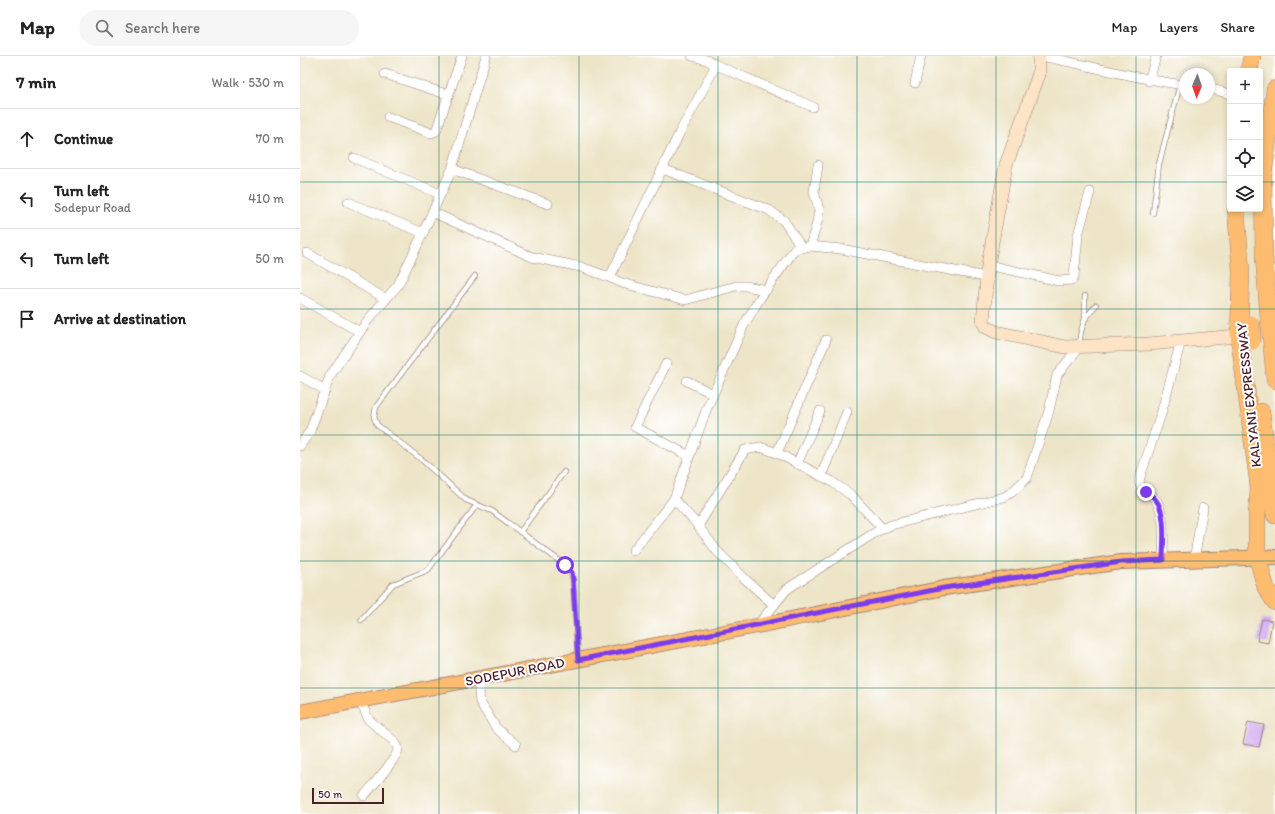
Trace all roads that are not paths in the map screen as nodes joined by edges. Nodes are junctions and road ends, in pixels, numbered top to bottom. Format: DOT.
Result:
graph roads {
  1 [pos="462,56"];
  2 [pos="486,56"];
  3 [pos="692,56"];
  4 [pos="921,56"];
  5 [pos="1040,56"];
  6 [pos="1156,56"];
  7 [pos="1244,56"];
  8 [pos="1252,56"];
  9 [pos="1261,56"];
  10 [pos="1080,60"];
  11 [pos="714,64"];
  12 [pos="1242,68"];
  13 [pos="1250,68"];
  14 [pos="1259,68"];
  15 [pos="385,74"];
  16 [pos="1149,80"];
  17 [pos="915,83"];
  18 [pos="1179,85"];
  19 [pos="1275,89"];
  20 [pos="1215,90"];
  21 [pos="1227,93"];
  22 [pos="449,95"];
  23 [pos="1179,95"];
  24 [pos="813,107"];
  25 [pos="388,117"];
  26 [pos="354,158"];
  27 [pos="818,165"];
  28 [pos="452,168"];
  29 [pos="663,169"];
  30 [pos="1090,192"];
  31 [pos="440,194"];
  32 [pos="1275,201"];
  33 [pos="348,202"];
  34 [pos="548,204"];
  35 [pos="432,212"];
  36 [pos="1236,212"];
  37 [pos="1245,212"];
  38 [pos="1153,213"];
  39 [pos="1275,223"];
  40 [pos="423,233"];
  41 [pos="806,247"];
  42 [pos="307,254"];
  43 [pos="987,271"];
  44 [pos="474,276"];
  45 [pos="606,276"];
  46 [pos="766,290"];
  47 [pos="1085,296"];
  48 [pos="300,298"];
  49 [pos="386,299"];
  50 [pos="1096,305"];
  51 [pos="1085,319"];
  52 [pos="1272,327"];
  53 [pos="360,332"];
  54 [pos="1247,333"];
  55 [pos="826,340"];
  56 [pos="1181,341"];
  57 [pos="1079,347"];
  58 [pos="666,364"];
  59 [pos="300,376"];
  60 [pos="1275,380"];
  61 [pos="687,381"];
  62 [pos="325,390"];
  63 [pos="713,394"];
  64 [pos="820,412"];
  65 [pos="847,412"];
  66 [pos="300,446"];
  67 [pos="777,453"];
  68 [pos="689,456"];
  69 [pos="797,464"];
  70 [pos="564,472"];
  71 [pos="821,476"];
  72 [pos="674,499"];
  73 [pos="476,506"];
  74 [pos="1203,508"];
  75 [pos="1275,514"];
  76 [pos="698,526"];
  77 [pos="882,528"];
  78 [pos="520,532"];
  79 [pos="633,551"];
  80 [pos="1257,556"];
  81 [pos="1275,556"];
  82 [pos="1163,560"];
  83 [pos="1194,560"];
  84 [pos="1275,602"];
  85 [pos="774,604"];
  86 [pos="360,620"];
  87 [pos="757,626"];
  88 [pos="578,660"];
  89 [pos="478,679"];
  90 [pos="360,701"];
  91 [pos="300,712"];
  92 [pos="516,745"];
  93 [pos="364,796"];
  1 -- 22 [label="street"];
  2 -- 28 [label="street"];
  3 -- 11 [label="street"];
  4 -- 17 [label="street"];
  5 -- 10 [label="street"];
  5 -- 43 [label="street"];
  6 -- 16 [label="street"];
  7 -- 12 [label="street"];
  8 -- 13 [label="highway"];
  9 -- 14 [label="highway"];
  10 -- 16 [label="street"];
  11 -- 24 [label="street"];
  11 -- 29 [label="street"];
  15 -- 22 [label="street"];
  16 -- 18 [label="street"];
  19 -- 52 [label="highway"];
  20 -- 21 [label="street"];
  22 -- 25 [label="street"];
  23 -- 38 [label="lane"];
  26 -- 31 [label="street"];
  27 -- 41 [label="street"];
  28 -- 31 [label="street"];
  28 -- 34 [label="street"];
  29 -- 41 [label="street"];
  29 -- 45 [label="street"];
  30 -- 43 [label="street"];
  31 -- 35 [label="street"];
  32 -- 39 [label="highway"];
  33 -- 40 [label="street"];
  35 -- 40 [label="street"];
  35 -- 45 [label="street"];
  36 -- 54 [label="highway, KALYANI EXPRESSWAY"];
  37 -- 54 [label="highway"];
  40 -- 49 [label="street"];
  41 -- 43 [label="street"];
  41 -- 46 [label="street"];
  42 -- 49 [label="street"];
  43 -- 57 [label="street"];
  44 -- 73 [label="lane"];
  45 -- 46 [label="street"];
  46 -- 63 [label="street"];
  47 -- 51 [label="lane"];
  48 -- 53 [label="street"];
  49 -- 53 [label="street"];
  50 -- 51 [label="lane"];
  51 -- 57 [label="lane"];
  52 -- 54 [label="street"];
  52 -- 60 [label="highway"];
  53 -- 62 [label="street"];
  54 -- 56 [label="street"];
  54 -- 75 [label="highway"];
  54 -- 80 [label="highway, KALYANI EXPRESSWAY"];
  55 -- 67 [label="street"];
  56 -- 57 [label="street"];
  56 -- 82 [label="street"];
  57 -- 77 [label="street"];
  58 -- 68 [label="street"];
  59 -- 62 [label="street"];
  61 -- 63 [label="street"];
  62 -- 66 [label="street"];
  63 -- 68 [label="street"];
  64 -- 69 [label="street"];
  65 -- 71 [label="street"];
  67 -- 69 [label="street"];
  67 -- 76 [label="street"];
  68 -- 72 [label="street"];
  69 -- 71 [label="street"];
  70 -- 78 [label="lane"];
  71 -- 77 [label="street"];
  72 -- 76 [label="street"];
  72 -- 79 [label="street"];
  73 -- 78 [label="lane"];
  73 -- 86 [label="lane"];
  74 -- 83 [label="street"];
  76 -- 85 [label="street"];
  77 -- 85 [label="street"];
  78 -- 88 [label="lane"];
  80 -- 81 [label="main road, SODEPUR ROAD"];
  80 -- 83 [label="main road, SODEPUR ROAD"];
  80 -- 84 [label="highway, KALYANI EXPRESSWAY"];
  82 -- 83 [label="main road, SODEPUR ROAD"];
  82 -- 87 [label="main road, SODEPUR ROAD"];
  85 -- 87 [label="street"];
  87 -- 88 [label="main road, SODEPUR ROAD"];
  88 -- 89 [label="main road, SODEPUR ROAD"];
  89 -- 90 [label="main road, SODEPUR ROAD"];
  89 -- 92 [label="street"];
  90 -- 91 [label="main road, SODEPUR ROAD"];
  90 -- 93 [label="street"];
}
